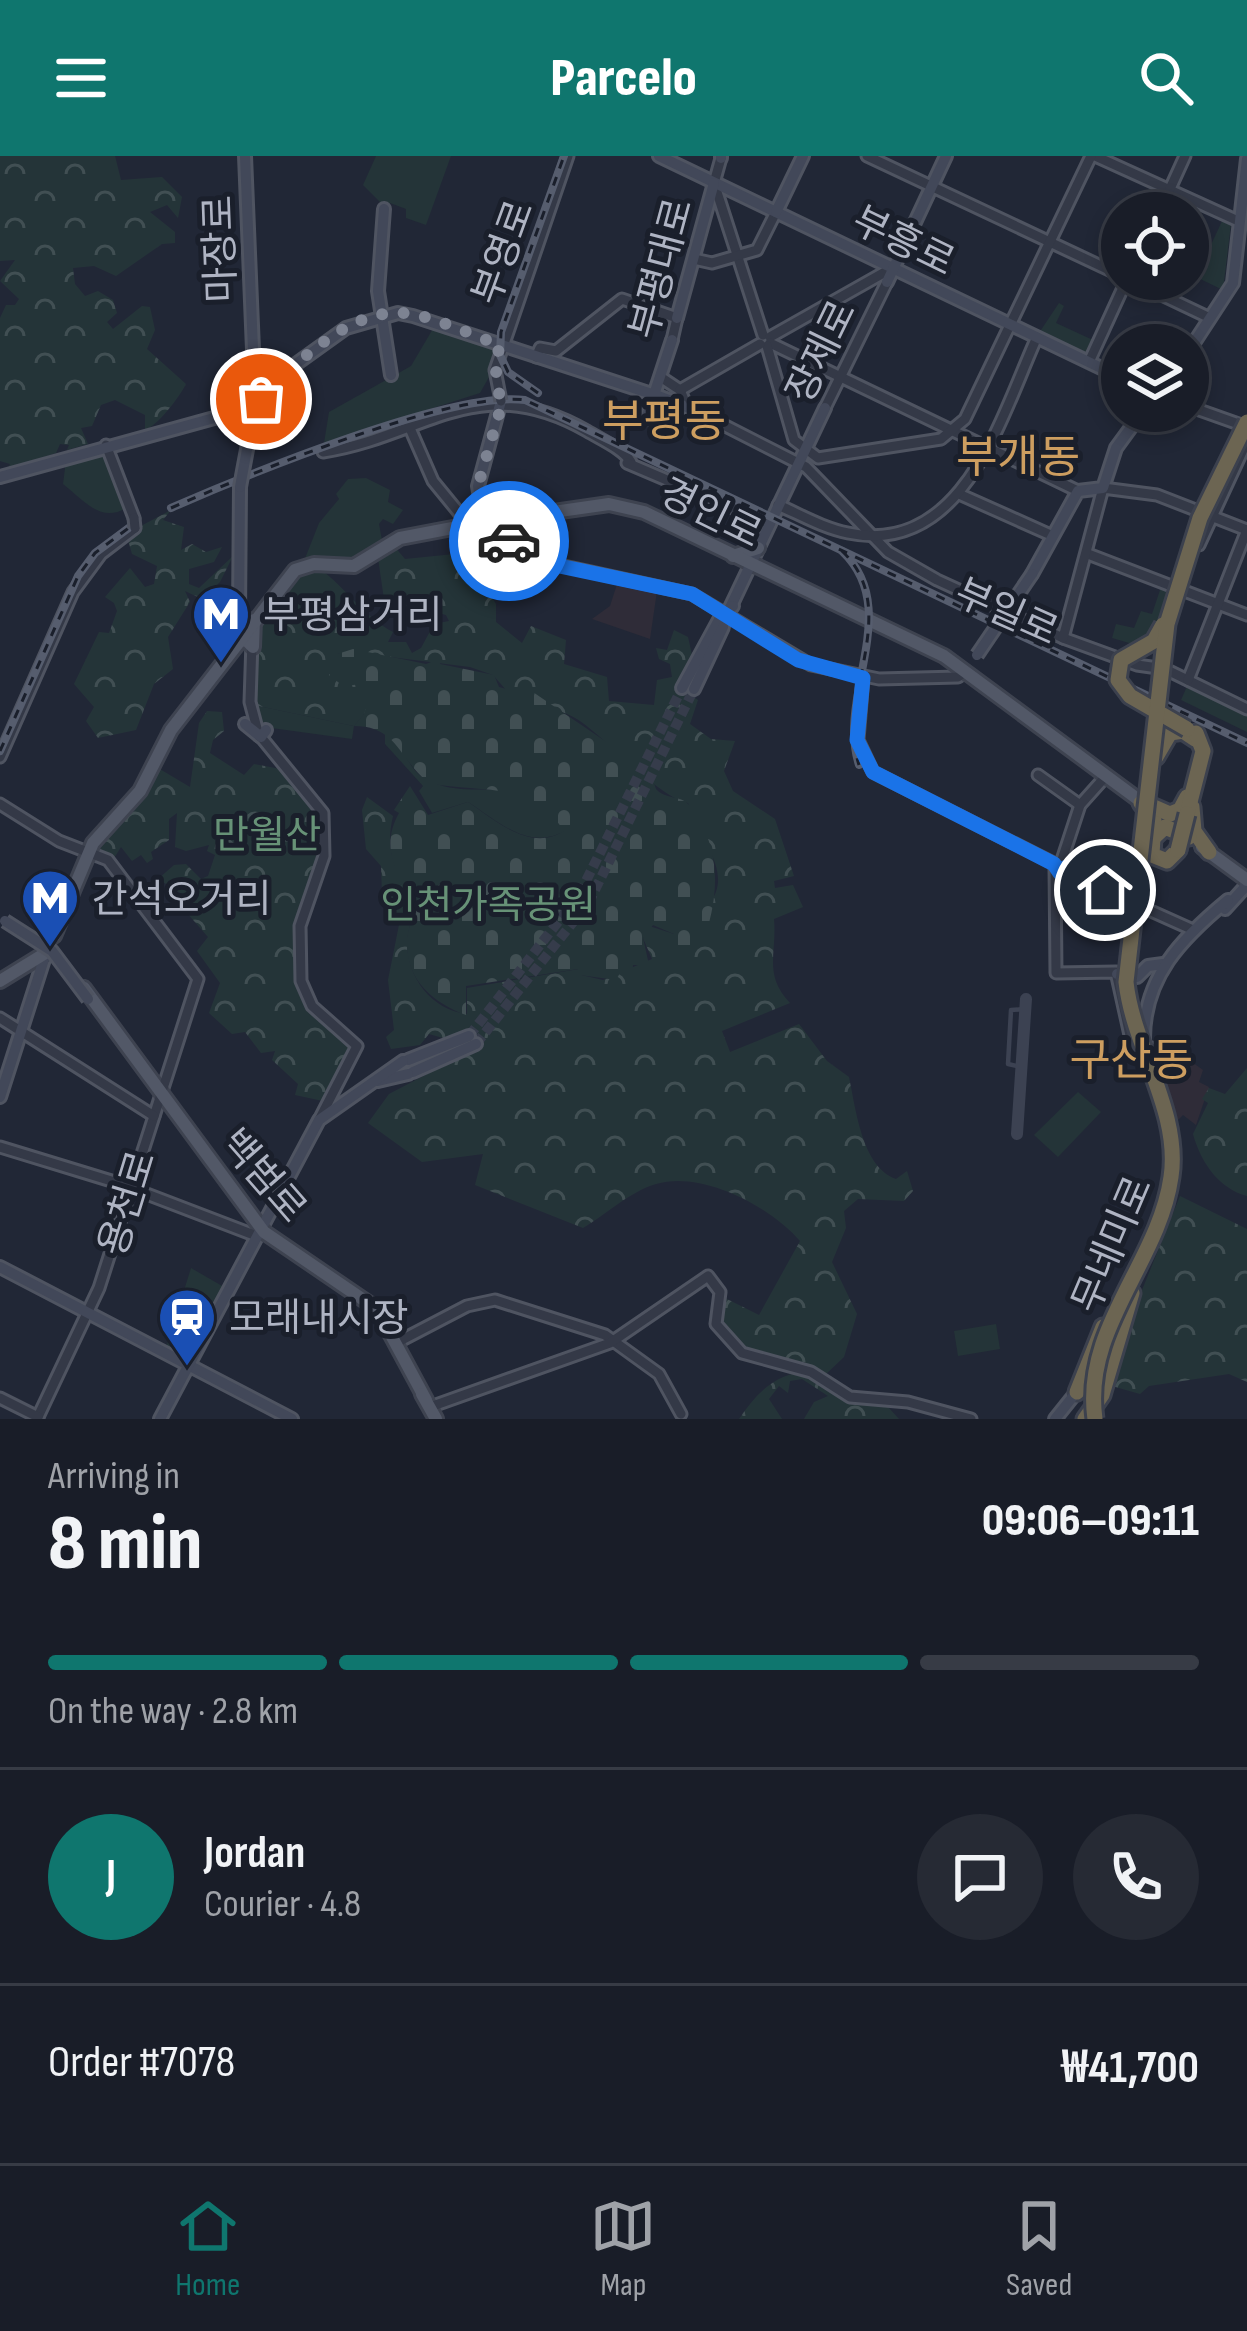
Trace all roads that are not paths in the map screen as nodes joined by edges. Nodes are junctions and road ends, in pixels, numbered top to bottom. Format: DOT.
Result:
graph roads {
  1 [pos="245,156"];
  2 [pos="568,156"];
  3 [pos="803,156"];
  4 [pos="867,156"];
  5 [pos="946,156"];
  6 [pos="1093,156"];
  7 [pos="1185,156"];
  8 [pos="1247,159"];
  9 [pos="670,161"];
  10 [pos="716,169"];
  11 [pos="932,187"];
  12 [pos="1169,190"];
  13 [pos="727,196"];
  14 [pos="709,203"];
  15 [pos="383,208"];
  16 [pos="776,212"];
  17 [pos="1236,220"];
  18 [pos="1050,243"];
  19 [pos="739,255"];
  20 [pos="694,259"];
  21 [pos="1101,266"];
  22 [pos="894,267"];
  23 [pos="887,282"];
  24 [pos="1233,283"];
  25 [pos="1247,291"];
  26 [pos="1116,300"];
  27 [pos="1172,300"];
  28 [pos="382,316"];
  29 [pos="677,318"];
  30 [pos="1210,318"];
  31 [pos="1010,324"];
  32 [pos="1206,324"];
  33 [pos="1037,337"];
  34 [pos="672,340"];
  35 [pos="766,341"];
  36 [pos="500,345"];
  37 [pos="536,357"];
  38 [pos="1089,362"];
  39 [pos="1101,368"];
  40 [pos="242,374"];
  41 [pos="391,375"];
  42 [pos="840,378"];
  43 [pos="662,379"];
  44 [pos="643,392"];
  45 [pos="658,396"];
  46 [pos="255,398"];
  47 [pos="681,401"];
  48 [pos="501,403"];
  49 [pos="825,409"];
  50 [pos="1247,411"];
  51 [pos="702,415"];
  52 [pos="1209,415"];
  53 [pos="409,426"];
  54 [pos="1246,430"];
  55 [pos="954,431"];
  56 [pos="1128,432"];
  57 [pos="106,445"];
  58 [pos="986,447"];
  59 [pos="323,452"];
  60 [pos="243,454"];
  61 [pos="803,456"];
  62 [pos="0,477"];
  63 [pos="1100,487"];
  64 [pos="1078,491"];
  65 [pos="959,494"];
  66 [pos="778,505"];
  67 [pos="1198,511"];
  68 [pos="1210,516"];
  69 [pos="770,524"];
  70 [pos="479,525"];
  71 [pos="1247,530"];
  72 [pos="877,535"];
  73 [pos="1053,536"];
  74 [pos="1088,554"];
  75 [pos="732,556"];
  76 [pos="752,566"];
  77 [pos="1032,573"];
  78 [pos="1178,586"];
  79 [pos="1217,603"];
  80 [pos="1008,613"];
  81 [pos="726,614"];
  82 [pos="1247,615"];
  83 [pos="244,627"];
  84 [pos="1170,631"];
  85 [pos="1063,638"];
  86 [pos="253,647"];
  87 [pos="966,671"];
  88 [pos="863,678"];
  89 [pos="1188,680"];
  90 [pos="688,689"];
  91 [pos="1155,701"];
  92 [pos="1244,707"];
  93 [pos="247,721"];
  94 [pos="1191,732"];
  95 [pos="262,734"];
  96 [pos="0,758"];
  97 [pos="1038,775"];
  98 [pos="1106,776"];
  99 [pos="1195,778"];
  100 [pos="1144,798"];
  101 [pos="0,804"];
  102 [pos="1080,805"];
  103 [pos="1181,846"];
  104 [pos="1209,852"];
  105 [pos="89,853"];
  106 [pos="1247,863"];
  107 [pos="1062,868"];
  108 [pos="1246,879"];
  109 [pos="1227,902"];
  110 [pos="1,919"];
  111 [pos="1186,931"];
  112 [pos="47,951"];
  113 [pos="1165,963"];
  114 [pos="1117,974"];
  115 [pos="0,982"];
  116 [pos="100,1016"];
  117 [pos="0,1018"];
  118 [pos="22,1032"];
  119 [pos="472,1040"];
  120 [pos="1136,1058"];
  121 [pos="379,1079"];
  122 [pos="334,1089"];
  123 [pos="160,1096"];
  124 [pos="0,1097"];
  125 [pos="0,1108"];
  126 [pos="154,1116"];
  127 [pos="319,1120"];
  128 [pos="0,1147"];
  129 [pos="131,1188"];
  130 [pos="258,1228"];
  131 [pos="1155,1231"];
  132 [pos="0,1268"];
  133 [pos="86,1314"];
  134 [pos="613,1342"];
  135 [pos="398,1347"];
  136 [pos="184,1366"];
  137 [pos="1077,1392"];
  138 [pos="0,1398"];
  139 [pos="431,1408"];
  140 [pos="681,1414"];
  141 [pos="39,1418"];
  142 [pos="159,1419"];
  143 [pos="292,1419"];
  144 [pos="971,1419"];
  145 [pos="1059,1419"];
  146 [pos="1085,1419"];
  147 [pos="1097,1419"];
  1 -- 46 [label="main road, 마장로"];
  2 -- 36 [label="street, 부영로"];
  3 -- 16 [label="main road"];
  4 -- 11 [label="street"];
  5 -- 11 [label="main road, 장제로"];
  6 -- 12 [label="street"];
  6 -- 18 [label="street"];
  7 -- 12 [label="street"];
  8 -- 17 [label="main road"];
  9 -- 10 [label="main road, 부흥로"];
  10 -- 13 [label="main road, 부흥로"];
  10 -- 14 [label="main road, 부평대로"];
  11 -- 18 [label="street"];
  11 -- 22 [label="main road, 장제로"];
  12 -- 17 [label="street"];
  13 -- 14 [label="street"];
  13 -- 16 [label="main road, 부흥로"];
  13 -- 19 [label="street"];
  14 -- 20 [label="main road, 부평대로"];
  15 -- 28 [label="main road"];
  16 -- 19 [label="street"];
  16 -- 22 [label="main road, 부흥로"];
  17 -- 24 [label="main road"];
  18 -- 21 [label="street"];
  18 -- 31 [label="street"];
  19 -- 20 [label="street"];
  19 -- 35 [label="street"];
  20 -- 29 [label="main road, 부평대로"];
  22 -- 23 [label="main road, 장제로"];
  22 -- 31 [label="main road, 부흥로"];
  22 -- 35 [label="street"];
  23 -- 42 [label="street, 장제로"];
  24 -- 25 [label="street"];
  24 -- 30 [label="main road"];
  26 -- 38 [label="street"];
  27 -- 30 [label="street"];
  28 -- 36 [label="main road"];
  28 -- 41 [label="main road"];
  28 -- 46 [label="main road"];
  29 -- 34 [label="street, 부평대로"];
  29 -- 37 [label="street"];
  30 -- 32 [label="main road"];
  31 -- 33 [label="main road, 부흥로"];
  31 -- 55 [label="street"];
  33 -- 38 [label="main road, 부흥로"];
  33 -- 58 [label="street"];
  34 -- 43 [label="main road, 부평대로"];
  35 -- 42 [label="street"];
  35 -- 47 [label="street"];
  35 -- 61 [label="street"];
  36 -- 37 [label="main road"];
  36 -- 48 [label="street, 부영로, bridge"];
  37 -- 44 [label="main road"];
  38 -- 39 [label="main road, 부흥로"];
  40 -- 46 [label="main road"];
  42 -- 49 [label="street, 장제로"];
  42 -- 55 [label="street"];
  43 -- 44 [label="main road"];
  43 -- 45 [label="main road, 부평대로"];
  43 -- 47 [label="street"];
  44 -- 45 [label="main road"];
  45 -- 47 [label="main road"];
  45 -- 47 [label="main road, 부평대로"];
  46 -- 57 [label="main road"];
  46 -- 60 [label="main road"];
  46 -- 83 [label="main road, bridge"];
  47 -- 51 [label="main road"];
  48 -- 53 [label="street"];
  48 -- 69 [label="street"];
  48 -- 70 [label="main road"];
  49 -- 61 [label="main road, 장제로"];
  50 -- 54 [label="street"];
  51 -- 61 [label="street"];
  52 -- 54 [label="street"];
  53 -- 59 [label="street"];
  53 -- 70 [label="street"];
  54 -- 67 [label="street"];
  54 -- 68 [label="street"];
  54 -- 78 [label="highway, bridge"];
  54 -- 84 [label="highway, bridge"];
  55 -- 58 [label="street"];
  55 -- 61 [label="street"];
  56 -- 63 [label="main road"];
  57 -- 62 [label="main road"];
  57 -- 96 [label="street"];
  58 -- 64 [label="street"];
  58 -- 65 [label="street"];
  61 -- 66 [label="main road, 장제로"];
  61 -- 72 [label="street, 부일로"];
  63 -- 64 [label="main road"];
  63 -- 67 [label="street"];
  63 -- 74 [label="street"];
  64 -- 73 [label="main road"];
  65 -- 72 [label="street"];
  65 -- 73 [label="street"];
  66 -- 69 [label="main road, 장제로"];
  66 -- 72 [label="street"];
  67 -- 68 [label="street"];
  67 -- 78 [label="street"];
  68 -- 71 [label="street"];
  68 -- 78 [label="street"];
  69 -- 76 [label="main road, 장제로"];
  70 -- 75 [label="main road, 경인로"];
  70 -- 81 [label="street"];
  70 -- 83 [label="main road, 경인로"];
  71 -- 79 [label="street"];
  72 -- 80 [label="street, 부일로"];
  73 -- 77 [label="main road"];
  74 -- 78 [label="street"];
  74 -- 85 [label="street"];
  75 -- 76 [label="main road"];
  75 -- 76 [label="main road"];
  76 -- 81 [label="main road, 장제로"];
  76 -- 87 [label="main road, 경인로"];
  77 -- 80 [label="street"];
  77 -- 87 [label="main road, bridge"];
  78 -- 79 [label="street"];
  78 -- 91 [label="highway, bridge"];
  78 -- 94 [label="highway, bridge"];
  79 -- 82 [label="street"];
  79 -- 89 [label="street"];
  80 -- 85 [label="street, 부일로"];
  81 -- 88 [label="street"];
  81 -- 90 [label="main road, 장제로"];
  83 -- 86 [label="main road"];
  83 -- 86 [label="main road"];
  83 -- 105 [label="main road, 경인로"];
  84 -- 94 [label="highway, bridge"];
  84 -- 100 [label="highway, bridge"];
  85 -- 89 [label="street, 부일로"];
  86 -- 93 [label="street"];
  87 -- 88 [label="street"];
  87 -- 98 [label="main road, 경인로"];
  88 -- 107 [label="street"];
  89 -- 92 [label="street, 부일로"];
  91 -- 94 [label="highway, bridge"];
  91 -- 131 [label="highway, bridge"];
  93 -- 95 [label="main road"];
  94 -- 99 [label="highway"];
  94 -- 100 [label="highway, bridge"];
  95 -- 122 [label="street"];
  97 -- 102 [label="street"];
  98 -- 100 [label="main road, 경인로"];
  98 -- 102 [label="street"];
  99 -- 100 [label="highway"];
  99 -- 103 [label="highway, bridge"];
  99 -- 104 [label="highway"];
  100 -- 103 [label="main road, 경인로"];
  100 -- 103 [label="highway"];
  100 -- 131 [label="highway, bridge"];
  101 -- 105 [label="street"];
  102 -- 107 [label="street"];
  103 -- 104 [label="main road, 경인로"];
  104 -- 108 [label="main road, 경인로"];
  105 -- 112 [label="main road, 경인로"];
  105 -- 123 [label="street, 용천로"];
  106 -- 108 [label="street"];
  107 -- 111 [label="street"];
  107 -- 114 [label="street"];
  108 -- 109 [label="main road"];
  109 -- 111 [label="main road"];
  109 -- 113 [label="main road"];
  110 -- 112 [label="main road, 백범로"];
  110 -- 116 [label="main road, 백범로, bridge"];
  111 -- 113 [label="main road"];
  112 -- 115 [label="main road"];
  112 -- 116 [label="main road, 백범로"];
  112 -- 118 [label="main road"];
  113 -- 113 [label="main road, 무네미로"];
  113 -- 114 [label="main road"];
  113 -- 137 [label="main road, 무네미로"];
  113 -- 145 [label="main road, 무네미로"];
  114 -- 120 [label="street"];
  116 -- 123 [label="main road, 백범로"];
  117 -- 118 [label="street"];
  118 -- 124 [label="main road"];
  118 -- 125 [label="main road"];
  118 -- 126 [label="street"];
  119 -- 121 [label="main road"];
  121 -- 122 [label="main road"];
  121 -- 127 [label="main road"];
  122 -- 127 [label="street"];
  123 -- 126 [label="street, 용천로"];
  123 -- 130 [label="main road, 백범로"];
  126 -- 129 [label="street, 용천로"];
  127 -- 130 [label="main road"];
  128 -- 129 [label="street"];
  129 -- 130 [label="street"];
  129 -- 133 [label="street, 용천로"];
  130 -- 135 [label="main road, 백범로"];
  130 -- 136 [label="main road"];
  131 -- 137 [label="highway, bridge"];
  131 -- 146 [label="highway, bridge"];
  131 -- 147 [label="highway, bridge"];
  132 -- 133 [label="main road"];
  133 -- 136 [label="main road"];
  133 -- 141 [label="street, 용천로"];
  134 -- 135 [label="street"];
  134 -- 139 [label="street"];
  134 -- 140 [label="street"];
  134 -- 144 [label="street"];
  135 -- 139 [label="main road, 백범로"];
  136 -- 142 [label="main road"];
  136 -- 143 [label="main road"];
  137 -- 145 [label="main road, 무네미로"];
  138 -- 141 [label="street"];
}
